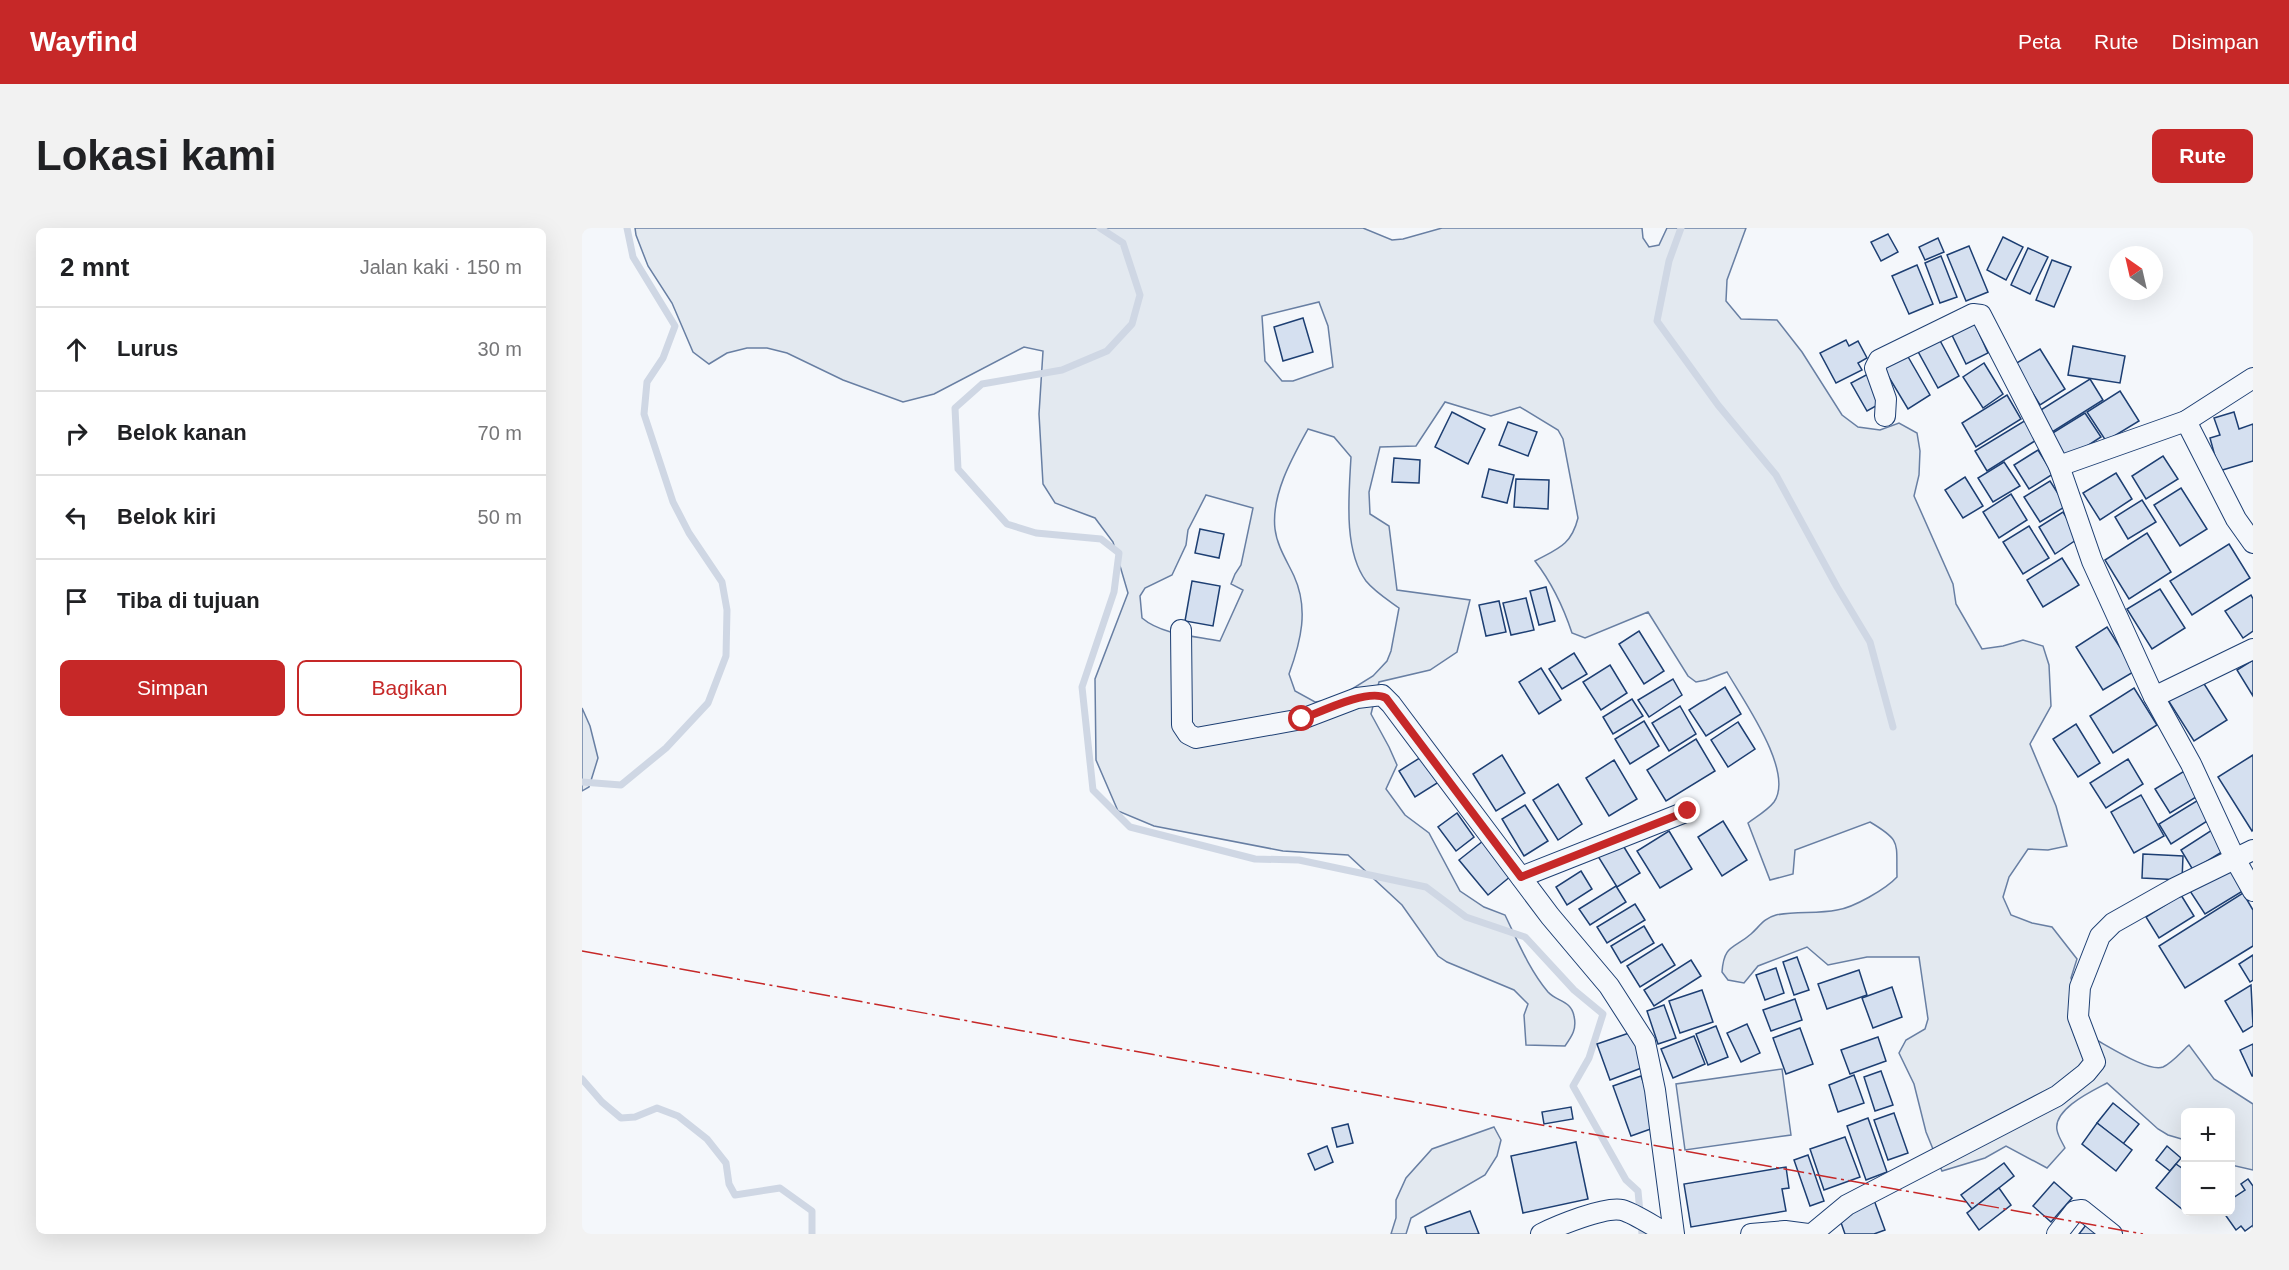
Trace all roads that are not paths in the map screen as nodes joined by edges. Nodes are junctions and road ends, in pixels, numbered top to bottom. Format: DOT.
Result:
graph roads {
  1 [pos="2253,378"];
  2 [pos="1885,416"];
  3 [pos="2186,421"];
  4 [pos="2059,466"];
  5 [pos="2253,543"];
  6 [pos="1181,630"];
  7 [pos="2253,649"];
  8 [pos="2154,697"];
  9 [pos="1688,811"];
  10 [pos="2253,850"];
  11 [pos="2235,859"];
  12 [pos="1521,877"];
  13 [pos="2253,891"];
  14 [pos="1541,1234"];
  15 [pos="1668,1234"];
  16 [pos="1674,1234"];
  17 [pos="1751,1234"];
  18 [pos="1810,1234"];
  19 [pos="2057,1234"];
  20 [pos="2112,1234"];
  1 -- 3 [label="street"];
  2 -- 4 [label="street"];
  3 -- 4 [label="street"];
  3 -- 5 [label="street"];
  4 -- 8 [label="street"];
  6 -- 12 [label="street"];
  7 -- 8 [label="street"];
  8 -- 11 [label="street"];
  9 -- 12 [label="street"];
  10 -- 11 [label="street"];
  11 -- 13 [label="street"];
  11 -- 18 [label="street"];
  12 -- 16 [label="street"];
  14 -- 15 [label="street"];
  17 -- 18 [label="street"];
  19 -- 20 [label="street"];
}
